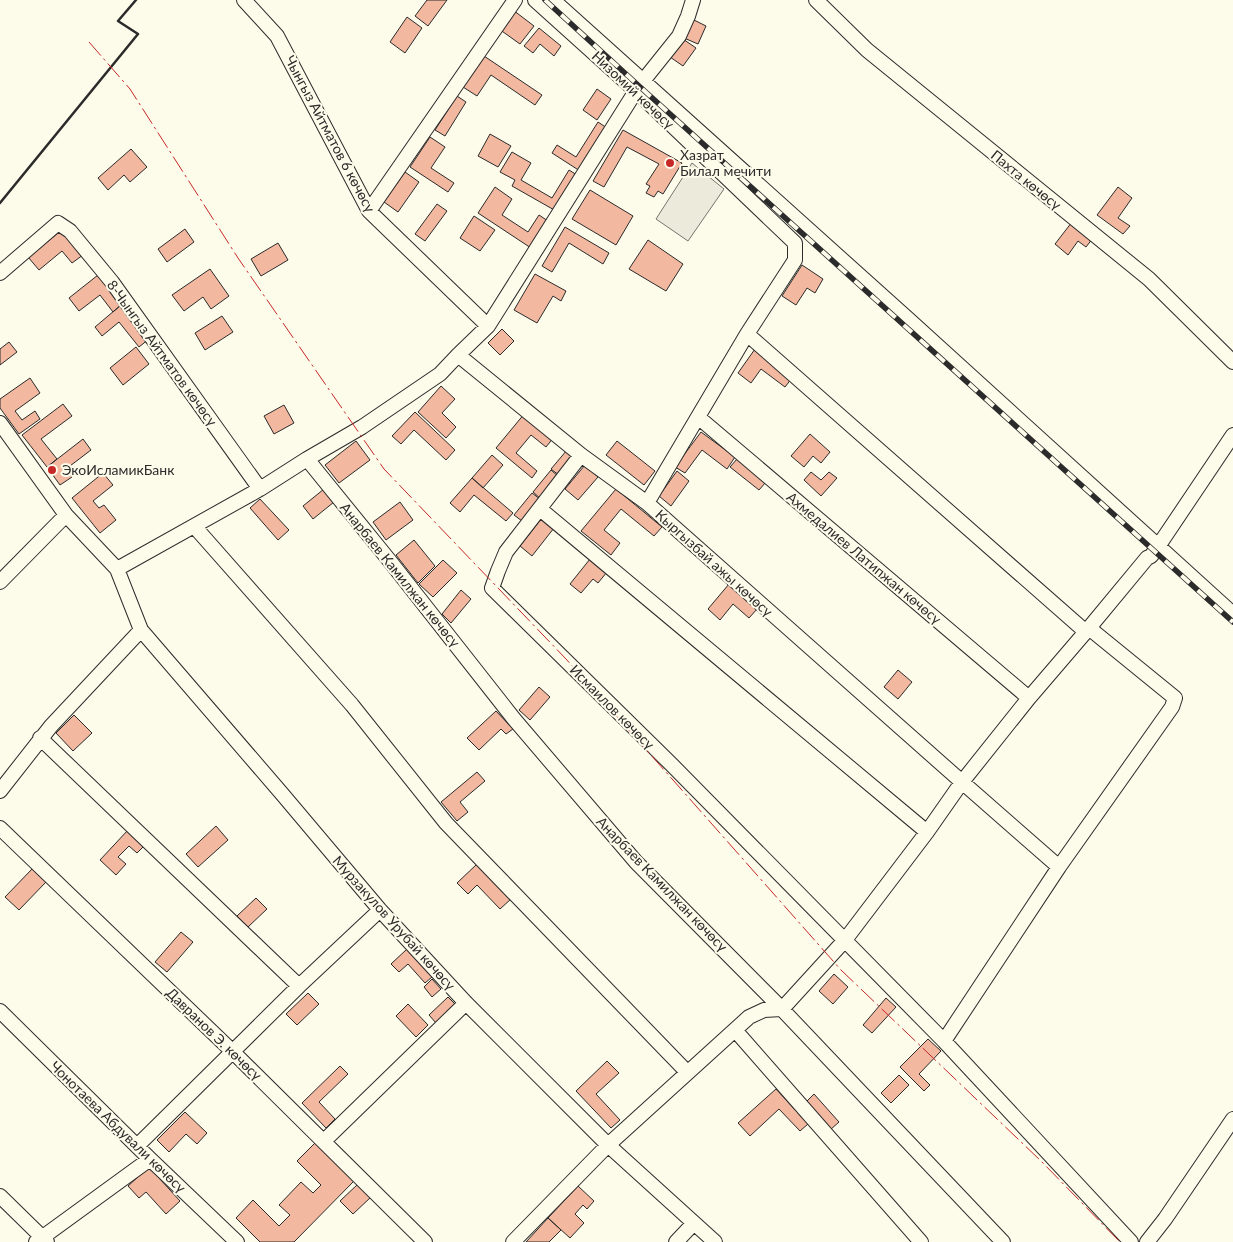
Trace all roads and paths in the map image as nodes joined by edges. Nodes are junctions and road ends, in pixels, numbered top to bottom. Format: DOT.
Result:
graph roads {
  1 [pos="244,0"];
  2 [pos="515,0"];
  3 [pos="536,0"];
  4 [pos="553,0"];
  5 [pos="693,0"];
  6 [pos="816,0"];
  7 [pos="639,86"];
  8 [pos="369,211"];
  9 [pos="0,273"];
  10 [pos="488,326"];
  11 [pos="747,334"];
  12 [pos="458,355"];
  13 [pos="1233,362"];
  14 [pos="698,417"];
  15 [pos="0,423"];
  16 [pos="1233,435"];
  17 [pos="581,455"];
  18 [pos="307,459"];
  19 [pos="260,489"];
  20 [pos="647,503"];
  21 [pos="540,509"];
  22 [pos="66,515"];
  23 [pos="194,526"];
  24 [pos="1159,546"];
  25 [pos="118,568"];
  26 [pos="0,582"];
  27 [pos="1233,614"];
  28 [pos="140,630"];
  29 [pos="1088,630"];
  30 [pos="1029,698"];
  31 [pos="40,738"];
  32 [pos="962,782"];
  33 [pos="0,791"];
  34 [pos="0,828"];
  35 [pos="927,832"];
  36 [pos="1059,867"];
  37 [pos="380,910"];
  38 [pos="845,940"];
  39 [pos="299,986"];
  40 [pos="466,1003"];
  41 [pos="782,1008"];
  42 [pos="0,1012"];
  43 [pos="734,1030"];
  44 [pos="944,1041"];
  45 [pos="233,1052"];
  46 [pos="687,1072"];
  47 [pos="1233,1118"];
  48 [pos="324,1141"];
  49 [pos="608,1145"];
  50 [pos="137,1146"];
  51 [pos="150,1159"];
  52 [pos="0,1196"];
  53 [pos="694,1223"];
  54 [pos="42,1240"];
  55 [pos="237,1242"];
  56 [pos="425,1242"];
  57 [pos="513,1242"];
  58 [pos="676,1242"];
  59 [pos="715,1242"];
  60 [pos="921,1242"];
  61 [pos="1003,1242"];
  62 [pos="1131,1242"];
  63 [pos="1146,1242"];
  1 -- 8 [label="street, Чынгыз Айтматов 6 көчөсү"];
  2 -- 8 [label="street"];
  3 -- 7 [label="street, Низомий көчөсү"];
  4 -- 7 [label="street"];
  5 -- 7 [label="street"];
  6 -- 13 [label="street, Пахта көчөсү"];
  7 -- 10 [label="street"];
  7 -- 11 [label="street, Низомий көчөсү"];
  7 -- 24 [label="street"];
  8 -- 10 [label="street, Чынгыз Айтматов 6 көчөсү"];
  9 -- 19 [label="street, 8-Чынгыз Айтматов көчөсү"];
  10 -- 12 [label="street"];
  11 -- 14 [label="street"];
  11 -- 29 [label="street"];
  12 -- 17 [label="street, Кыргызбай ажы көчөсү"];
  12 -- 18 [label="street"];
  14 -- 20 [label="street"];
  14 -- 30 [label="street, Ахмедалиев Латипжан көчөсү"];
  15 -- 22 [label="street"];
  16 -- 24 [label="street"];
  17 -- 20 [label="street, Кыргызбай ажы көчөсү"];
  17 -- 21 [label="street, Исмаилов көчөсү"];
  18 -- 19 [label="street"];
  18 -- 41 [label="street, Анарбаев Камилжан көчөсү"];
  19 -- 23 [label="street"];
  20 -- 32 [label="street, Кыргызбай ажы көчөсү"];
  21 -- 35 [label="street"];
  21 -- 38 [label="street, Исмаилов көчөсү"];
  22 -- 25 [label="street"];
  22 -- 26 [label="street"];
  23 -- 25 [label="street"];
  23 -- 46 [label="street"];
  24 -- 27 [label="street"];
  24 -- 29 [label="street"];
  25 -- 28 [label="street, Мурзакулов Урубай көчөсү"];
  28 -- 31 [label="street"];
  28 -- 37 [label="street, Мурзакулов Урубай көчөсү"];
  29 -- 30 [label="street"];
  29 -- 36 [label="street"];
  30 -- 32 [label="street"];
  31 -- 33 [label="street"];
  31 -- 39 [label="street"];
  32 -- 35 [label="street"];
  32 -- 36 [label="street, Кыргызбай ажы көчөсү"];
  34 -- 45 [label="street, Давранов Э. көчөсү"];
  35 -- 38 [label="street"];
  36 -- 44 [label="street"];
  37 -- 39 [label="street"];
  37 -- 40 [label="street, Мурзакулов Урубай көчөсү"];
  38 -- 41 [label="street"];
  38 -- 44 [label="street"];
  39 -- 45 [label="street"];
  40 -- 48 [label="street"];
  40 -- 49 [label="street, Мурзакулов Урубай көчөсү"];
  41 -- 43 [label="street"];
  41 -- 61 [label="street, Анарбаев Камилжан көчөсү"];
  42 -- 50 [label="street, Чонотаева Абдували көчөсү"];
  43 -- 46 [label="street"];
  43 -- 60 [label="street"];
  44 -- 62 [label="street"];
  45 -- 48 [label="street, Давранов Э. көчөсү"];
  45 -- 50 [label="street"];
  46 -- 49 [label="street"];
  47 -- 63 [label="street"];
  48 -- 56 [label="street, Давранов Э. көчөсү"];
  49 -- 53 [label="street, Мурзакулов Урубай көчөсү"];
  49 -- 57 [label="street"];
  50 -- 51 [label="street, Чонотаева Абдували көчөсү"];
  51 -- 54 [label="street"];
  51 -- 55 [label="street, Чонотаева Абдували көчөсү"];
  52 -- 54 [label="street"];
  53 -- 58 [label="street"];
  53 -- 59 [label="street, Мурзакулов Урубай көчөсү"];
}
